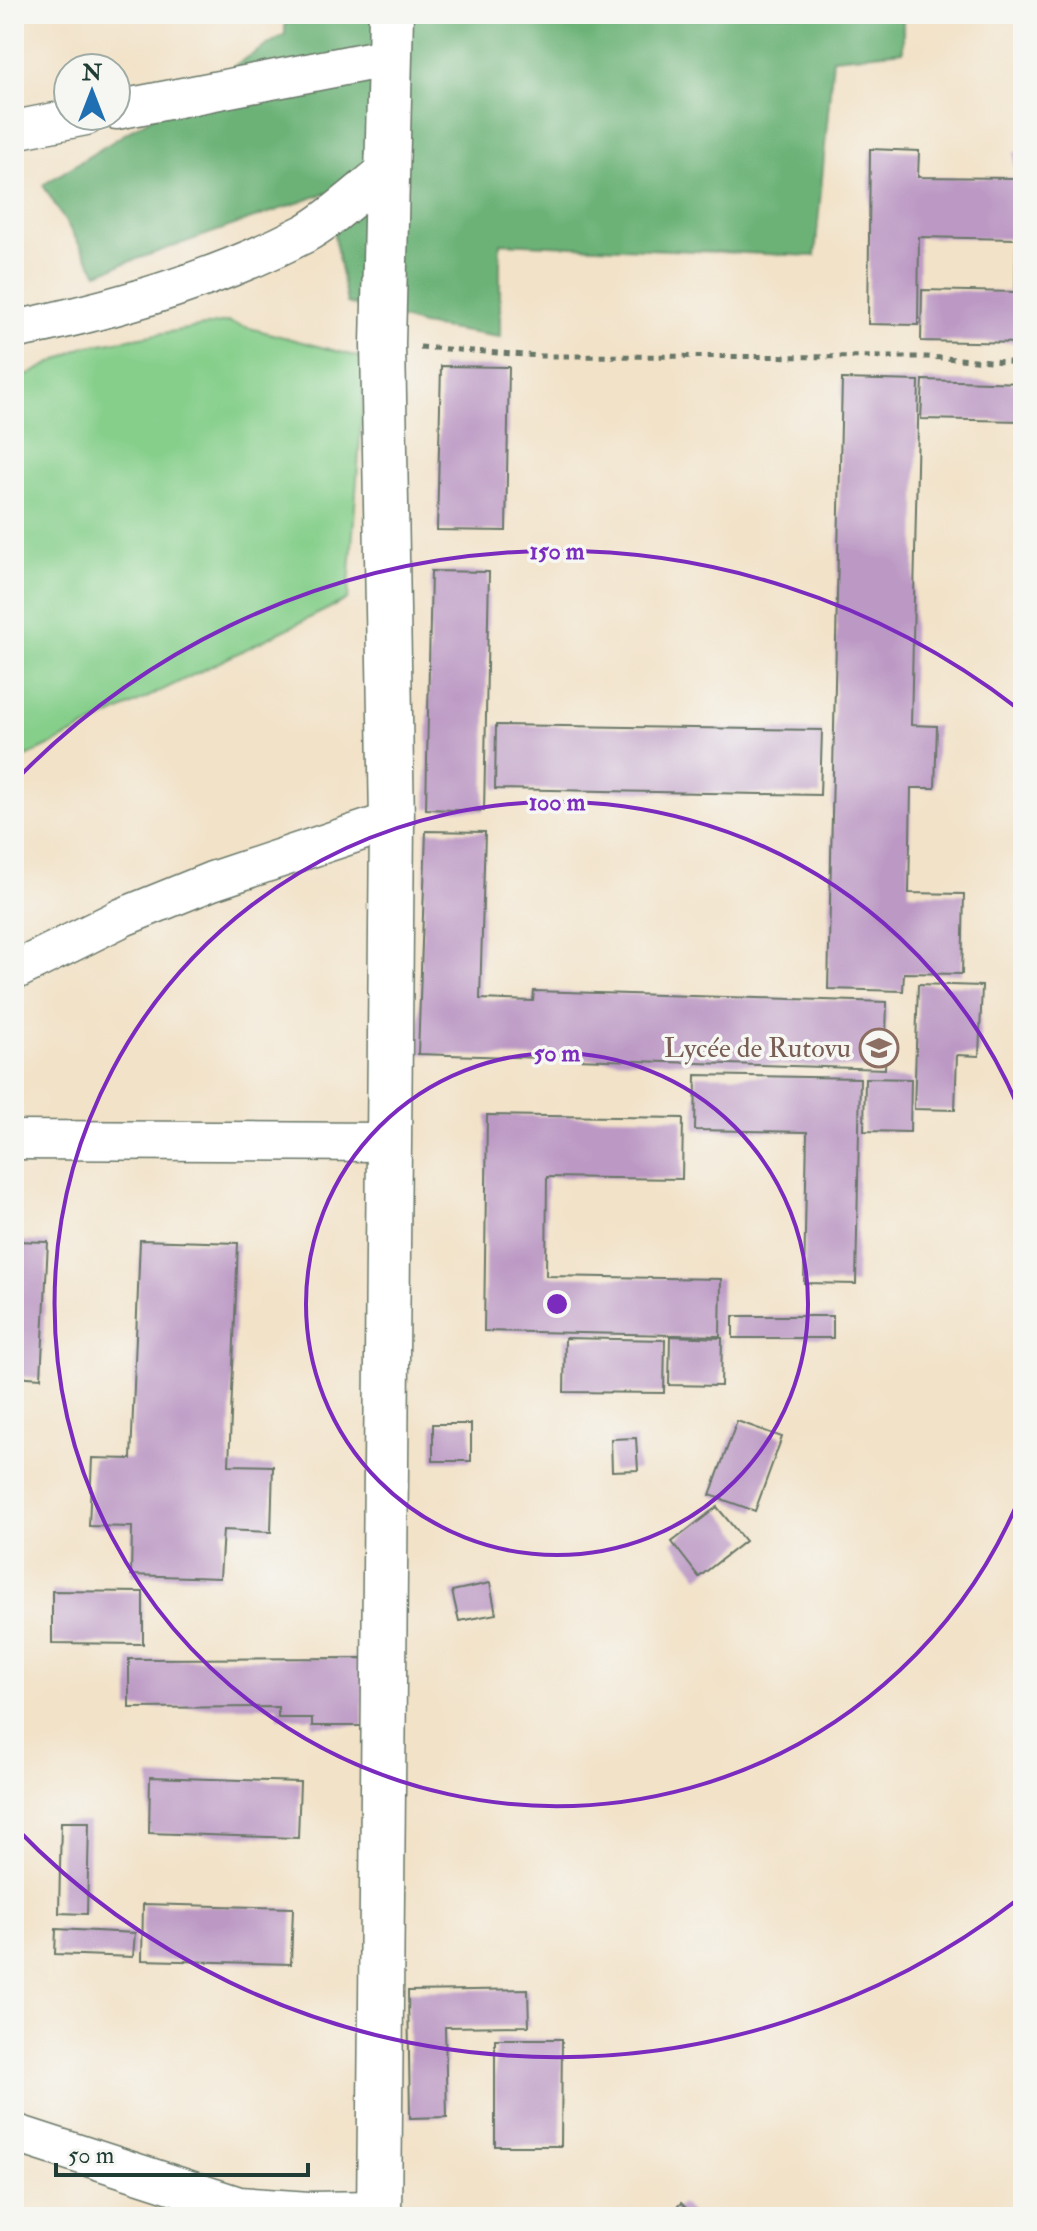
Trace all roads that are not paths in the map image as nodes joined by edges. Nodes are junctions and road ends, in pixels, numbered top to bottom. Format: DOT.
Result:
graph roads {
  1 [pos="391,14"];
  2 [pos="390,57"];
  3 [pos="132,107"];
  4 [pos="52,123"];
  5 [pos="14,130"];
  6 [pos="386,171"];
  7 [pos="14,330"];
  8 [pos="392,821"];
  9 [pos="14,971"];
  10 [pos="14,1140"];
  11 [pos="388,1142"];
  12 [pos="14,2133"];
  13 [pos="378,2214"];
  1 -- 2 [label="street"];
  2 -- 3 [label="street"];
  2 -- 6 [label="street"];
  4 -- 5 [label="street"];
  6 -- 7 [label="street"];
  6 -- 8 [label="street"];
  8 -- 9 [label="street"];
  8 -- 11 [label="street"];
  10 -- 11 [label="street"];
  11 -- 13 [label="street"];
  12 -- 13 [label="street"];
}
